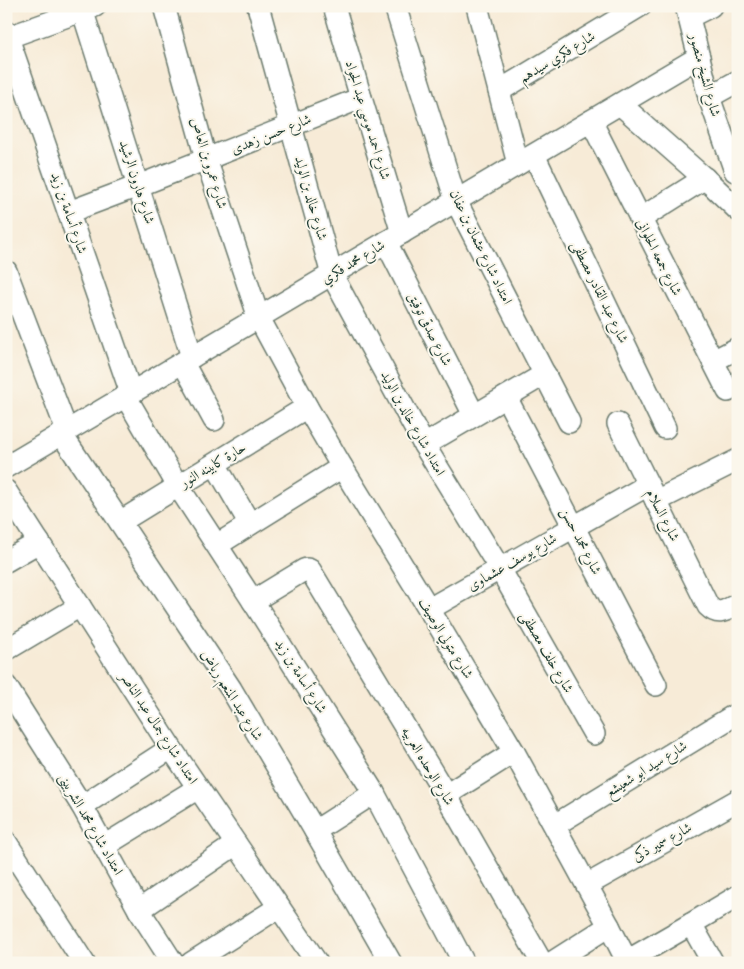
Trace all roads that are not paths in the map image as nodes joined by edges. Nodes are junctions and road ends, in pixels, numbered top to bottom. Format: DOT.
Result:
graph roads {
  1 [pos="164,6"];
  2 [pos="258,6"];
  3 [pos="334,6"];
  4 [pos="395,6"];
  5 [pos="477,6"];
  6 [pos="640,6"];
  7 [pos="711,6"];
  8 [pos="86,8"];
  9 [pos="688,12"];
  10 [pos="7,36"];
  11 [pos="699,57"];
  12 [pos="738,81"];
  13 [pos="499,92"];
  14 [pos="709,97"];
  15 [pos="361,98"];
  16 [pos="620,104"];
  17 [pos="591,122"];
  18 [pos="290,126"];
  19 [pos="206,159"];
  20 [pos="526,160"];
  21 [pos="737,170"];
  22 [pos="709,181"];
  23 [pos="138,186"];
  24 [pos="456,201"];
  25 [pos="738,210"];
  26 [pos="69,212"];
  27 [pos="640,219"];
  28 [pos="394,238"];
  29 [pos="6,271"];
  30 [pos="332,275"];
  31 [pos="259,318"];
  32 [pos="738,348"];
  33 [pos="188,360"];
  34 [pos="713,361"];
  35 [pos="545,374"];
  36 [pos="728,392"];
  37 [pos="128,395"];
  38 [pos="506,397"];
  39 [pos="307,407"];
  40 [pos="474,415"];
  41 [pos="214,420"];
  42 [pos="569,422"];
  43 [pos="618,424"];
  44 [pos="665,428"];
  45 [pos="64,433"];
  46 [pos="424,445"];
  47 [pos="738,460"];
  48 [pos="7,464"];
  49 [pos="215,464"];
  50 [pos="342,467"];
  51 [pos="178,486"];
  52 [pos="6,491"];
  53 [pos="652,493"];
  54 [pos="120,522"];
  55 [pos="250,524"];
  56 [pos="574,527"];
  57 [pos="39,542"];
  58 [pos="217,545"];
  59 [pos="6,561"];
  60 [pos="500,569"];
  61 [pos="253,600"];
  62 [pos="738,604"];
  63 [pos="80,606"];
  64 [pos="429,609"];
  65 [pos="6,650"];
  66 [pos="656,685"];
  67 [pos="6,686"];
  68 [pos="738,713"];
  69 [pos="594,734"];
  70 [pos="171,748"];
  71 [pos="514,752"];
  72 [pos="198,788"];
  73 [pos="374,793"];
  74 [pos="446,795"];
  75 [pos="738,800"];
  76 [pos="82,806"];
  77 [pos="555,825"];
  78 [pos="316,832"];
  79 [pos="6,842"];
  80 [pos="236,844"];
  81 [pos="104,846"];
  82 [pos="587,885"];
  83 [pos="738,896"];
  84 [pos="279,907"];
  85 [pos="139,910"];
  86 [pos="692,924"];
  87 [pos="609,926"];
  88 [pos="627,962"];
  89 [pos="84,963"];
  90 [pos="173,963"];
  91 [pos="191,963"];
  92 [pos="317,963"];
  93 [pos="391,963"];
  94 [pos="464,963"];
  95 [pos="542,963"];
  96 [pos="551,963"];
  97 [pos="713,963"];
  1 -- 19 [label="street, شارع عمرو بن العاص"];
  2 -- 18 [label="street, شارع خالد بن الوليد"];
  3 -- 15 [label="street, شارع احمد موسي عبد الجواد"];
  4 -- 24 [label="street, امتداد شارع عثمان بن عفان"];
  5 -- 13 [label="street, شارع عبد القادر مصطفى"];
  6 -- 13 [label="street, شارع فكري سيدهم"];
  7 -- 9 [label="street"];
  8 -- 10 [label="street"];
  8 -- 23 [label="street, شارع هارون الرشيد"];
  9 -- 11 [label="street, شارع الشيخ منصور"];
  10 -- 26 [label="street, شارع أسامة بن زيد"];
  11 -- 14 [label="street, شارع الشيخ منصور"];
  11 -- 16 [label="street, شارع محمد فكري"];
  12 -- 14 [label="street"];
  13 -- 20 [label="street, شارع عبد القادر مصطفى"];
  14 -- 21 [label="street, شارع الشيخ منصور"];
  15 -- 18 [label="street, شارع حسن زهدى"];
  15 -- 28 [label="street, شارع احمد موسي عبد الجواد"];
  16 -- 17 [label="street, شارع محمد فكري"];
  16 -- 22 [label="street"];
  17 -- 20 [label="street, شارع محمد فكري"];
  17 -- 27 [label="street, شارع جمعه الحلوانى"];
  18 -- 19 [label="street, شارع حسن زهدى"];
  18 -- 30 [label="street, شارع خالد بن الوليد"];
  19 -- 23 [label="street, شارع حسن زهدى"];
  19 -- 31 [label="street, شارع عمرو بن العاص"];
  20 -- 24 [label="street, شارع محمد فكري"];
  20 -- 44 [label="street, شارع عبد القادر مصطفى"];
  21 -- 22 [label="street"];
  22 -- 25 [label="street"];
  22 -- 27 [label="street"];
  23 -- 26 [label="street, شارع حسن زهدى"];
  23 -- 33 [label="street, شارع هارون الرشيد"];
  24 -- 28 [label="street, شارع محمد فكري"];
  24 -- 35 [label="street, امتداد شارع عثمان بن عفان"];
  26 -- 37 [label="street, شارع أسامة بن زيد"];
  27 -- 34 [label="street, شارع جمعه الحلوانى"];
  28 -- 30 [label="street, شارع محمد فكري"];
  28 -- 40 [label="street, شارع صدقى توفيق"];
  29 -- 45 [label="street, شارع عبد المنعم رياض"];
  30 -- 31 [label="street, شارع محمد فكري"];
  30 -- 46 [label="street, امتداد شارع خالد بن الوليد"];
  31 -- 33 [label="street, شارع محمد فكري"];
  31 -- 39 [label="street, شارع متولي الوصيف"];
  32 -- 34 [label="street"];
  33 -- 37 [label="street, شارع محمد فكري"];
  33 -- 41 [label="street, شارع هارون الرشيد"];
  34 -- 36 [label="street, شارع جمعه الحلوانى"];
  35 -- 38 [label="street"];
  35 -- 42 [label="street, امتداد شارع عثمان بن عفان"];
  37 -- 45 [label="street, شارع محمد فكري"];
  37 -- 51 [label="street, شارع أسامة بن زيد"];
  38 -- 40 [label="street"];
  38 -- 56 [label="street, شارع محمد حسن"];
  39 -- 49 [label="street, حارة كابينه النور"];
  39 -- 50 [label="street, شارع متولي الوصيف"];
  40 -- 46 [label="street"];
  43 -- 53 [label="street, شارع السلام"];
  45 -- 48 [label="street, شارع محمد فكري"];
  45 -- 54 [label="street, شارع عبد المنعم رياض"];
  46 -- 60 [label="street, امتداد شارع خالد بن الوليد"];
  47 -- 53 [label="street, شارع يوسف عشماوى"];
  49 -- 51 [label="street, حارة كابينه النور"];
  49 -- 55 [label="street"];
  50 -- 55 [label="street"];
  50 -- 64 [label="street, شارع متولي الوصيف"];
  51 -- 54 [label="street, حارة كابينه النور"];
  51 -- 58 [label="street, شارع أسامة بن زيد"];
  52 -- 57 [label="street, امتداد شارع جمال عبد الناصر"];
  53 -- 56 [label="street, شارع يوسف عشماوى"];
  53 -- 62 [label="street, شارع السلام"];
  54 -- 78 [label="street, شارع عبد المنعم رياض"];
  55 -- 58 [label="street"];
  56 -- 60 [label="street, شارع يوسف عشماوى"];
  56 -- 66 [label="street, شارع محمد حسن"];
  57 -- 59 [label="street"];
  57 -- 63 [label="street, امتداد شارع جمال عبد الناصر"];
  58 -- 61 [label="street, شارع أسامة بن زيد"];
  60 -- 64 [label="street, شارع يوسف عشماوى"];
  60 -- 69 [label="street, شارع خلف مصطفى"];
  61 -- 73 [label="street, شارع أسامة بن زيد"];
  61 -- 74 [label="street, شارع الوحده العربيه"];
  63 -- 65 [label="street"];
  63 -- 70 [label="street, امتداد شارع جمال عبد الناصر"];
  64 -- 71 [label="street, شارع متولي الوصيف"];
  67 -- 76 [label="street, امتداد شارع محمد الشربينى"];
  68 -- 77 [label="street, شارع سيد ابو شعيشع"];
  70 -- 72 [label="street, امتداد شارع جمال عبد الناصر"];
  70 -- 76 [label="street"];
  71 -- 74 [label="street"];
  71 -- 77 [label="street, شارع متولي الوصيف"];
  72 -- 80 [label="street, امتداد شارع جمال عبد الناصر"];
  72 -- 81 [label="street"];
  73 -- 78 [label="street"];
  73 -- 94 [label="street, شارع أسامة بن زيد"];
  74 -- 95 [label="street, شارع الوحده العربيه"];
  75 -- 82 [label="street, شارع سمير ذكى"];
  76 -- 81 [label="street, امتداد شارع محمد الشربينى"];
  77 -- 82 [label="street, شارع متولي الوصيف"];
  78 -- 93 [label="street, شارع عبد المنعم رياض"];
  79 -- 89 [label="street"];
  80 -- 84 [label="street, امتداد شارع جمال عبد الناصر"];
  80 -- 85 [label="street"];
  81 -- 85 [label="street, امتداد شارع محمد الشربينى"];
  82 -- 87 [label="street, شارع متولي الوصيف"];
  83 -- 86 [label="street"];
  84 -- 91 [label="street"];
  84 -- 92 [label="street, امتداد شارع جمال عبد الناصر"];
  85 -- 90 [label="street, امتداد شارع محمد الشربينى"];
  86 -- 88 [label="street"];
  86 -- 97 [label="street"];
  87 -- 88 [label="street, شارع متولي الوصيف"];
  87 -- 96 [label="street"];
}
